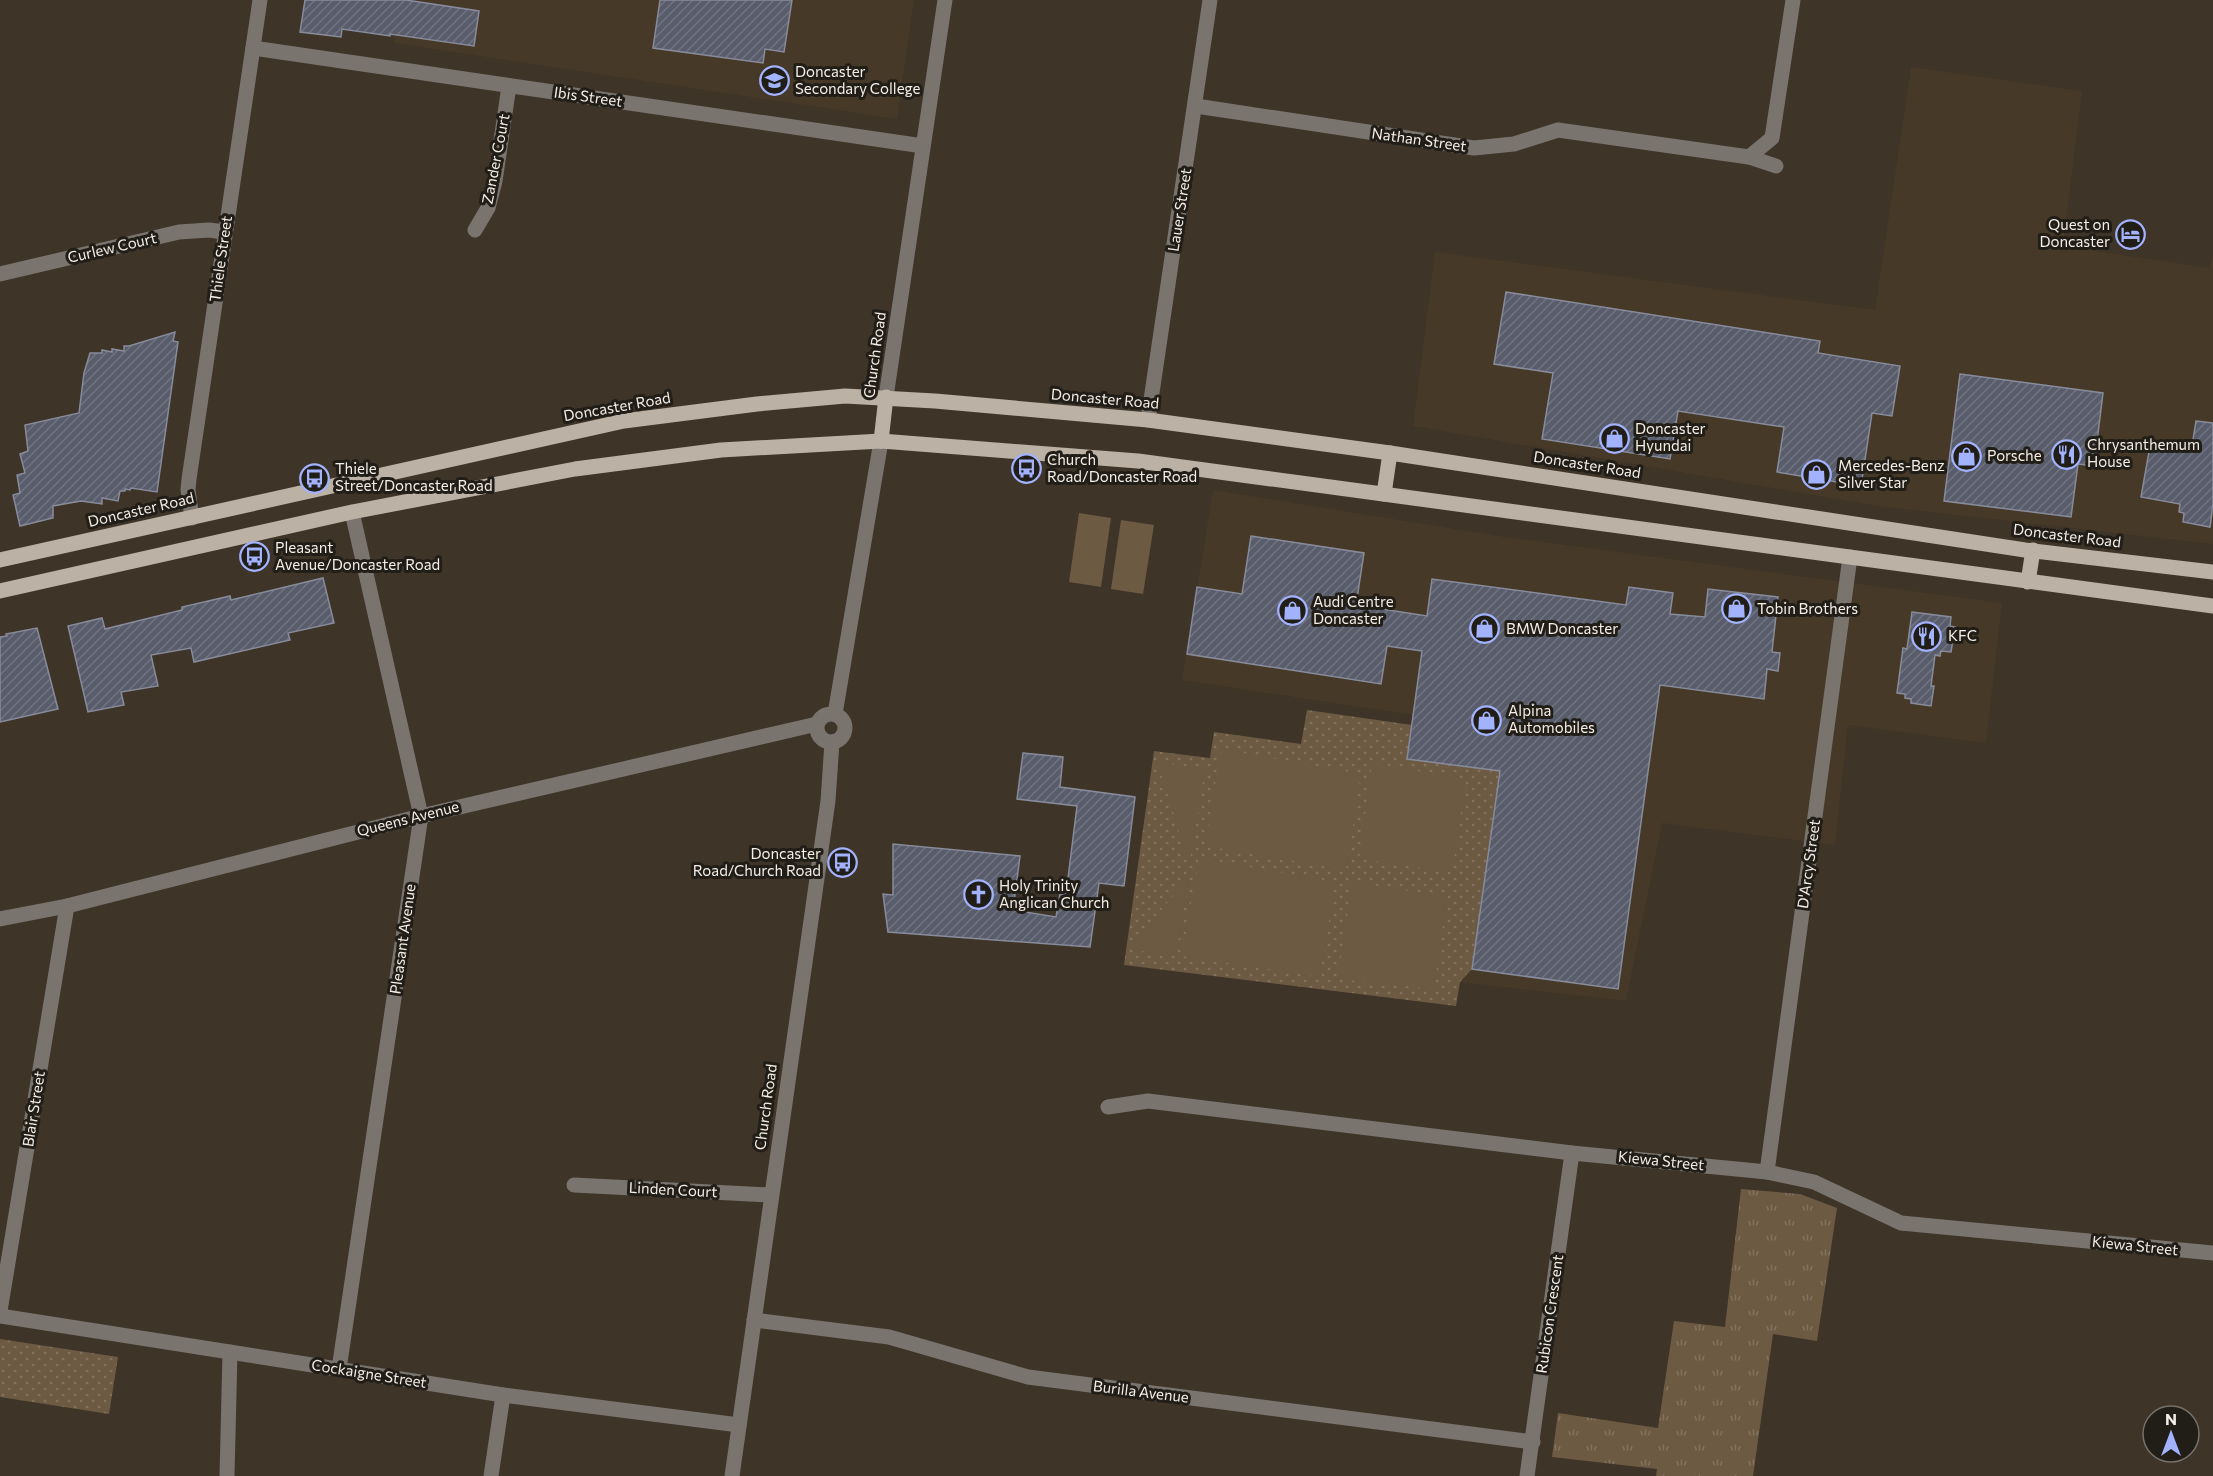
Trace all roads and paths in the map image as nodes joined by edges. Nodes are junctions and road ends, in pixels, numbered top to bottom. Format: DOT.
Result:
graph roads {
  1 [pos="260,0"];
  2 [pos="945,0"];
  3 [pos="1210,0"];
  4 [pos="1792,0"];
  5 [pos="253,48"];
  6 [pos="509,86"];
  7 [pos="1196,106"];
  8 [pos="923,146"];
  9 [pos="1749,157"];
  10 [pos="1776,166"];
  11 [pos="475,230"];
  12 [pos="224,232"];
  13 [pos="0,274"];
  14 [pos="886,398"];
  15 [pos="1148,420"];
  16 [pos="881,441"];
  17 [pos="1390,453"];
  18 [pos="1384,494"];
  19 [pos="352,512"];
  20 [pos="192,518"];
  21 [pos="2033,550"];
  22 [pos="1850,557"];
  23 [pos="0,560"];
  24 [pos="2213,572"];
  25 [pos="2028,582"];
  26 [pos="0,591"];
  27 [pos="2213,606"];
  28 [pos="835,714"];
  29 [pos="817,724"];
  30 [pos="832,742"];
  31 [pos="421,816"];
  32 [pos="67,906"];
  33 [pos="0,919"];
  34 [pos="1108,1107"];
  35 [pos="1572,1153"];
  36 [pos="1767,1172"];
  37 [pos="574,1185"];
  38 [pos="771,1195"];
  39 [pos="2211,1254"];
  40 [pos="0,1311"];
  41 [pos="0,1316"];
  42 [pos="754,1320"];
  43 [pos="230,1352"];
  44 [pos="339,1369"];
  45 [pos="503,1395"];
  46 [pos="739,1425"];
  47 [pos="1533,1442"];
  48 [pos="227,1476"];
  49 [pos="491,1476"];
  50 [pos="732,1476"];
  51 [pos="1527,1476"];
  1 -- 5 [label="street, Thiele Street"];
  2 -- 8 [label="street, Church Road"];
  3 -- 7 [label="street, Lauer Street"];
  4 -- 9 [label="street"];
  5 -- 6 [label="street, Ibis Street"];
  5 -- 12 [label="street, Thiele Street"];
  6 -- 8 [label="street, Ibis Street"];
  6 -- 11 [label="street, Zander Court"];
  7 -- 9 [label="street, Nathan Street"];
  7 -- 15 [label="street, Lauer Street"];
  8 -- 14 [label="street, Church Road"];
  9 -- 10 [label="street, Nathan Street"];
  12 -- 13 [label="street, Curlew Court"];
  12 -- 20 [label="street, Thiele Street"];
  14 -- 15 [label="main road, Doncaster Road"];
  14 -- 16 [label="main road, Church Road"];
  14 -- 20 [label="main road, Doncaster Road"];
  15 -- 17 [label="main road, Doncaster Road"];
  16 -- 18 [label="main road"];
  16 -- 19 [label="main road"];
  16 -- 28 [label="street, Church Road"];
  17 -- 18 [label="main road"];
  17 -- 21 [label="main road, Doncaster Road"];
  18 -- 22 [label="main road"];
  19 -- 26 [label="main road"];
  19 -- 31 [label="street, Pleasant Avenue"];
  20 -- 23 [label="main road, Doncaster Road"];
  21 -- 24 [label="main road, Doncaster Road"];
  21 -- 25 [label="main road"];
  22 -- 25 [label="main road"];
  22 -- 36 [label="street, D'Arcy Street"];
  25 -- 27 [label="main road"];
  28 -- 29 [label="street"];
  28 -- 30 [label="street"];
  29 -- 30 [label="street"];
  29 -- 31 [label="street, Queens Avenue"];
  30 -- 38 [label="street, Church Road"];
  31 -- 32 [label="street, Queens Avenue"];
  31 -- 44 [label="street, Pleasant Avenue"];
  32 -- 33 [label="street, Queens Avenue"];
  32 -- 40 [label="street, Blair Street"];
  34 -- 35 [label="street, Kiewa Street"];
  35 -- 36 [label="street, Kiewa Street"];
  35 -- 47 [label="street, Rubicon Crescent"];
  36 -- 39 [label="street, Kiewa Street"];
  37 -- 38 [label="street, Linden Court"];
  38 -- 42 [label="street, Church Road"];
  41 -- 43 [label="street, Cockaigne Street"];
  42 -- 46 [label="street, Church Road"];
  42 -- 47 [label="street, Burilla Avenue"];
  43 -- 44 [label="street, Cockaigne Street"];
  43 -- 48 [label="street"];
  44 -- 45 [label="street, Cockaigne Street"];
  45 -- 46 [label="street, Cockaigne Street"];
  45 -- 49 [label="street"];
  46 -- 50 [label="street, Church Road"];
  47 -- 51 [label="street, Rubicon Crescent"];
}
